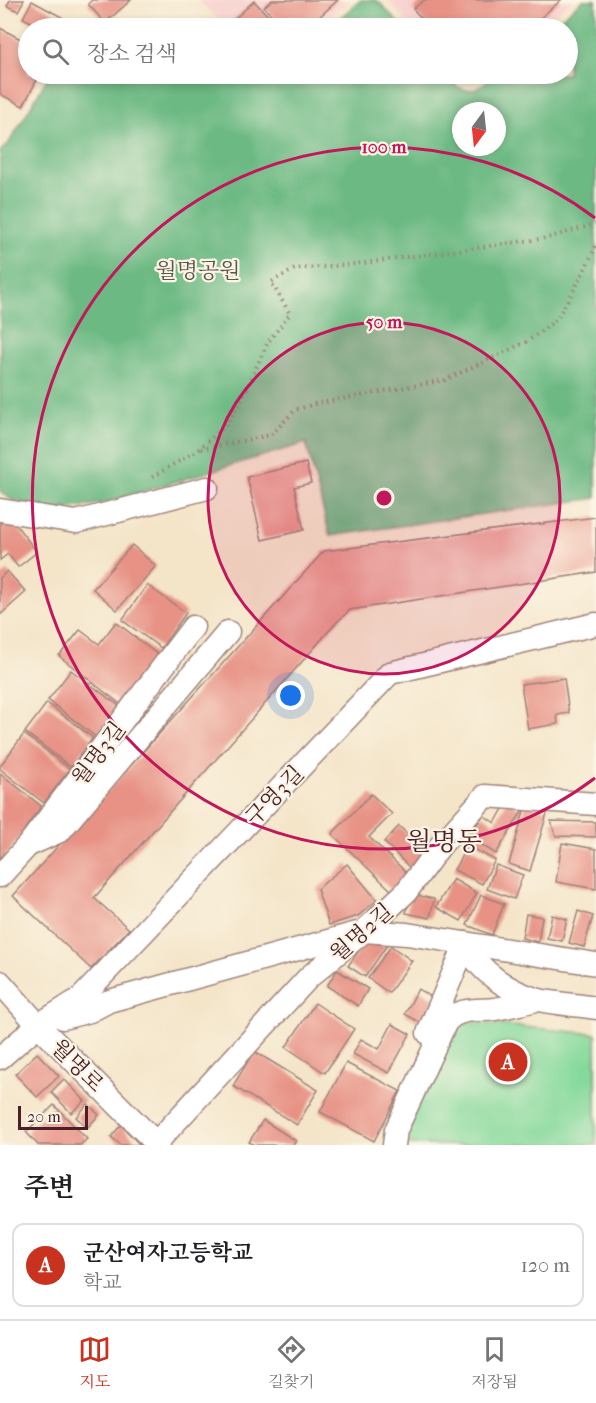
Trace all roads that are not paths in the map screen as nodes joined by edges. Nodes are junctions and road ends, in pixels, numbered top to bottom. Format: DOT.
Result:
graph roads {
  1 [pos="207,488"];
  2 [pos="0,510"];
  3 [pos="596,624"];
  4 [pos="193,627"];
  5 [pos="228,632"];
  6 [pos="596,804"];
  7 [pos="29,844"];
  8 [pos="0,876"];
  9 [pos="364,931"];
  10 [pos="466,943"];
  11 [pos="596,964"];
  12 [pos="0,982"];
  13 [pos="538,1000"];
  14 [pos="596,1008"];
  15 [pos="38,1025"];
  16 [pos="0,1058"];
  17 [pos="157,1144"];
  18 [pos="379,1145"];
  19 [pos="394,1145"];
  1 -- 2 [label="street"];
  3 -- 15 [label="street, 구영3길"];
  4 -- 7 [label="street, 월명3길"];
  5 -- 7 [label="street"];
  6 -- 9 [label="street, 월명2길"];
  7 -- 8 [label="street, 월명3길"];
  9 -- 10 [label="street"];
  9 -- 15 [label="street"];
  9 -- 17 [label="street, 월명2길"];
  10 -- 11 [label="street"];
  10 -- 13 [label="street"];
  10 -- 18 [label="street"];
  12 -- 15 [label="street, 월명로"];
  13 -- 14 [label="street"];
  13 -- 19 [label="street"];
  15 -- 16 [label="street, 구영3길"];
  15 -- 17 [label="street, 월명로"];
}
